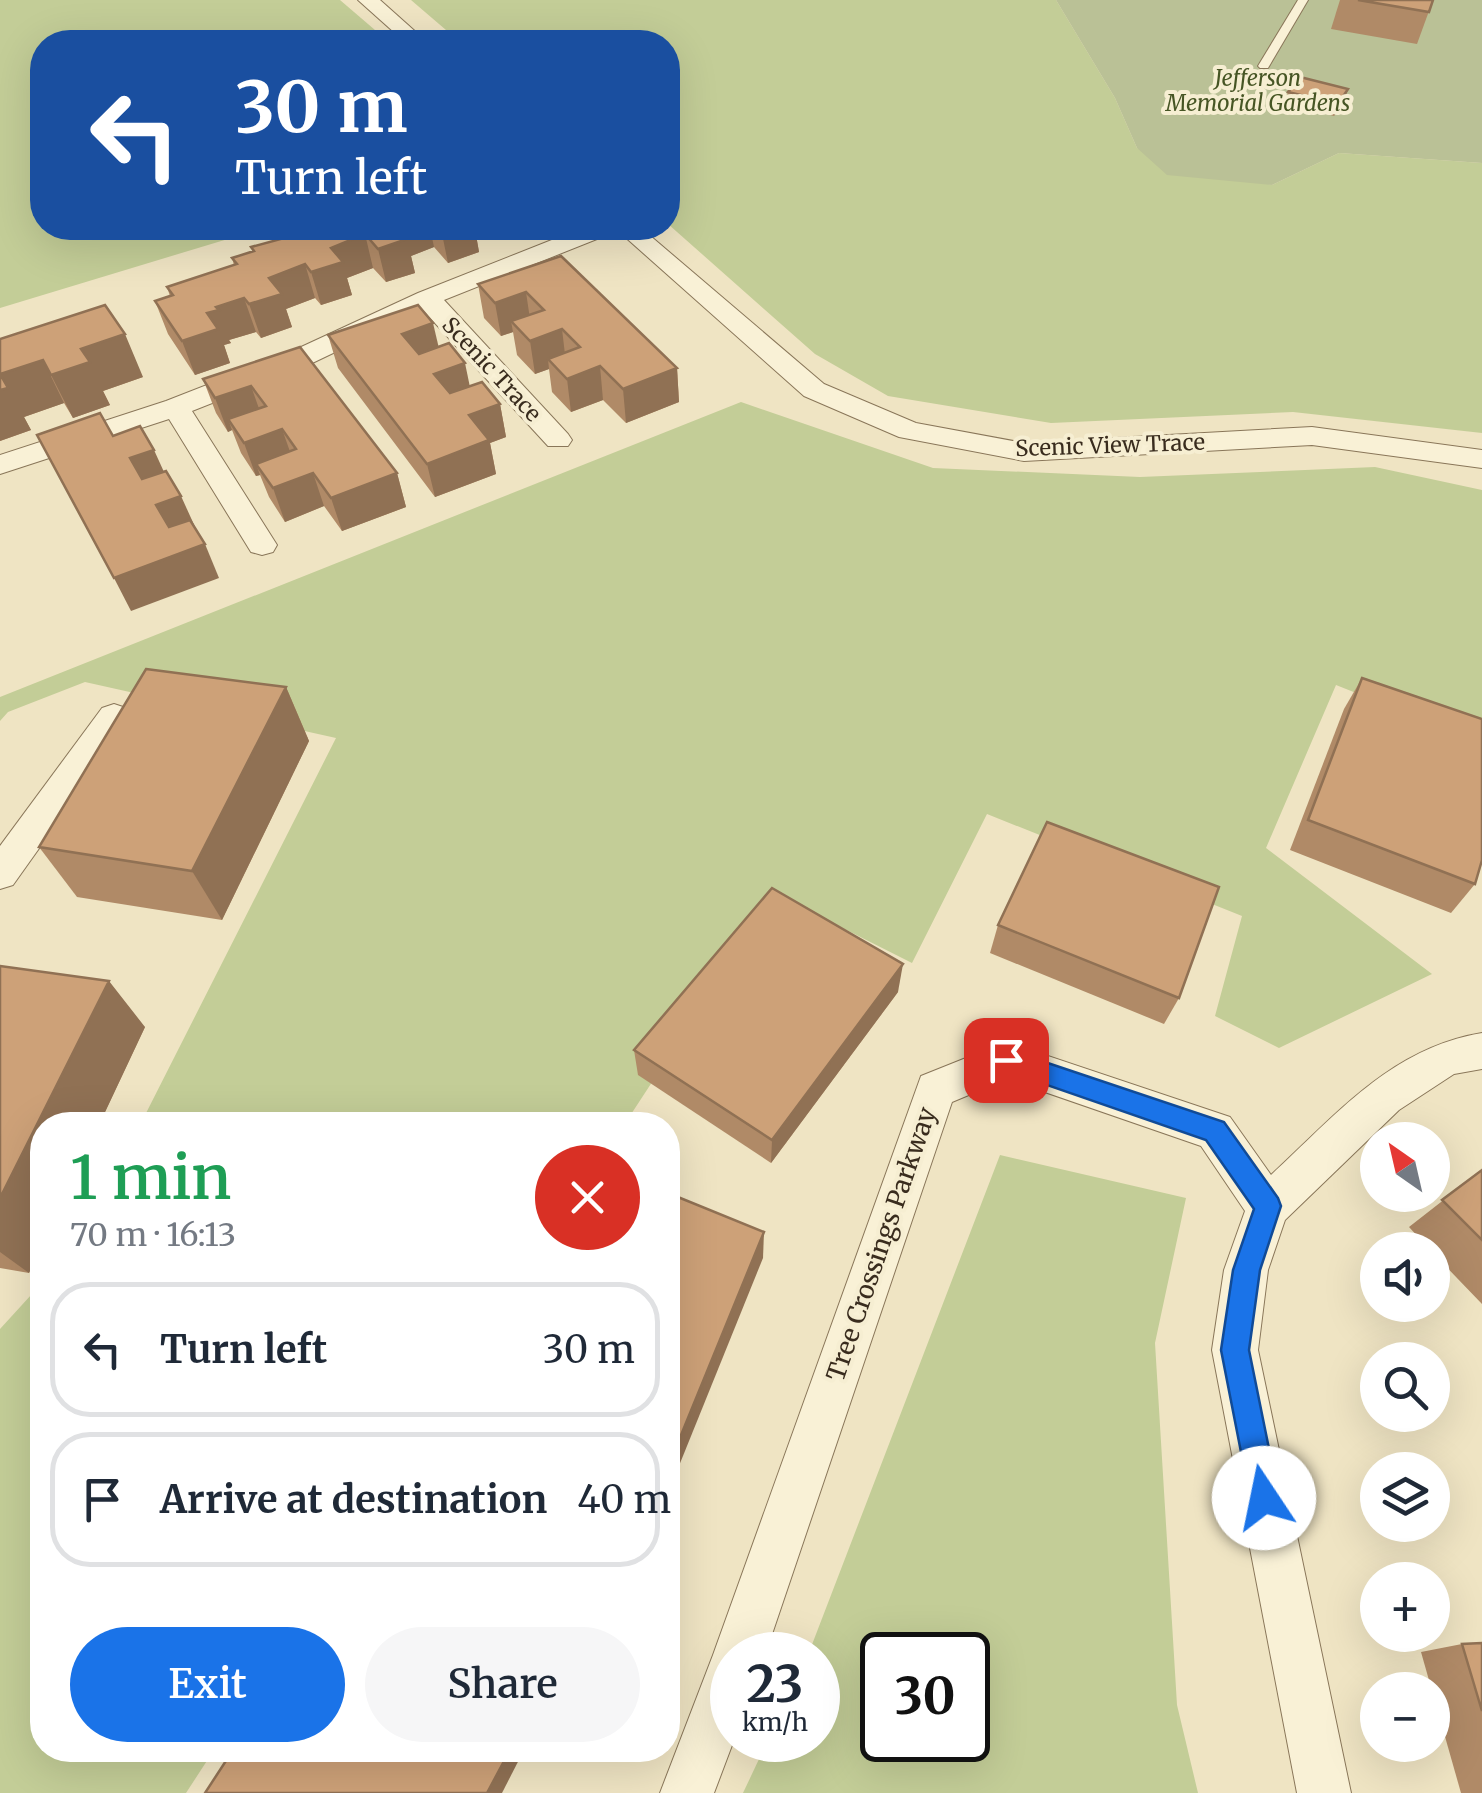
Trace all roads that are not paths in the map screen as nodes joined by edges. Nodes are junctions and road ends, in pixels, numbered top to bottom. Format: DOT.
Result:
graph roads {
  1 [pos="368,0"];
  2 [pos="1303,0"];
  3 [pos="403,30"];
  4 [pos="1264,66"];
  5 [pos="573,240"];
  6 [pos="641,240"];
  7 [pos="427,298"];
  8 [pos="176,407"];
  9 [pos="558,440"];
  10 [pos="1482,459"];
  11 [pos="0,466"];
  12 [pos="262,545"];
  13 [pos="114,716"];
  14 [pos="0,874"];
  15 [pos="1482,1051"];
  16 [pos="1268,1206"];
  17 [pos="747,1632"];
  18 [pos="710,1730"];
  19 [pos="686,1793"];
  20 [pos="1324,1793"];
  1 -- 3 [label="street"];
  2 -- 4 [label="lane"];
  5 -- 7 [label="street"];
  6 -- 10 [label="street, Scenic View Trace"];
  7 -- 8 [label="street"];
  7 -- 9 [label="street, Scenic Trace"];
  8 -- 11 [label="street"];
  8 -- 12 [label="street"];
  13 -- 14 [label="street"];
  15 -- 16 [label="street"];
  16 -- 17 [label="street, Tree Crossings Parkway"];
  16 -- 20 [label="street"];
  18 -- 19 [label="street"];
}
